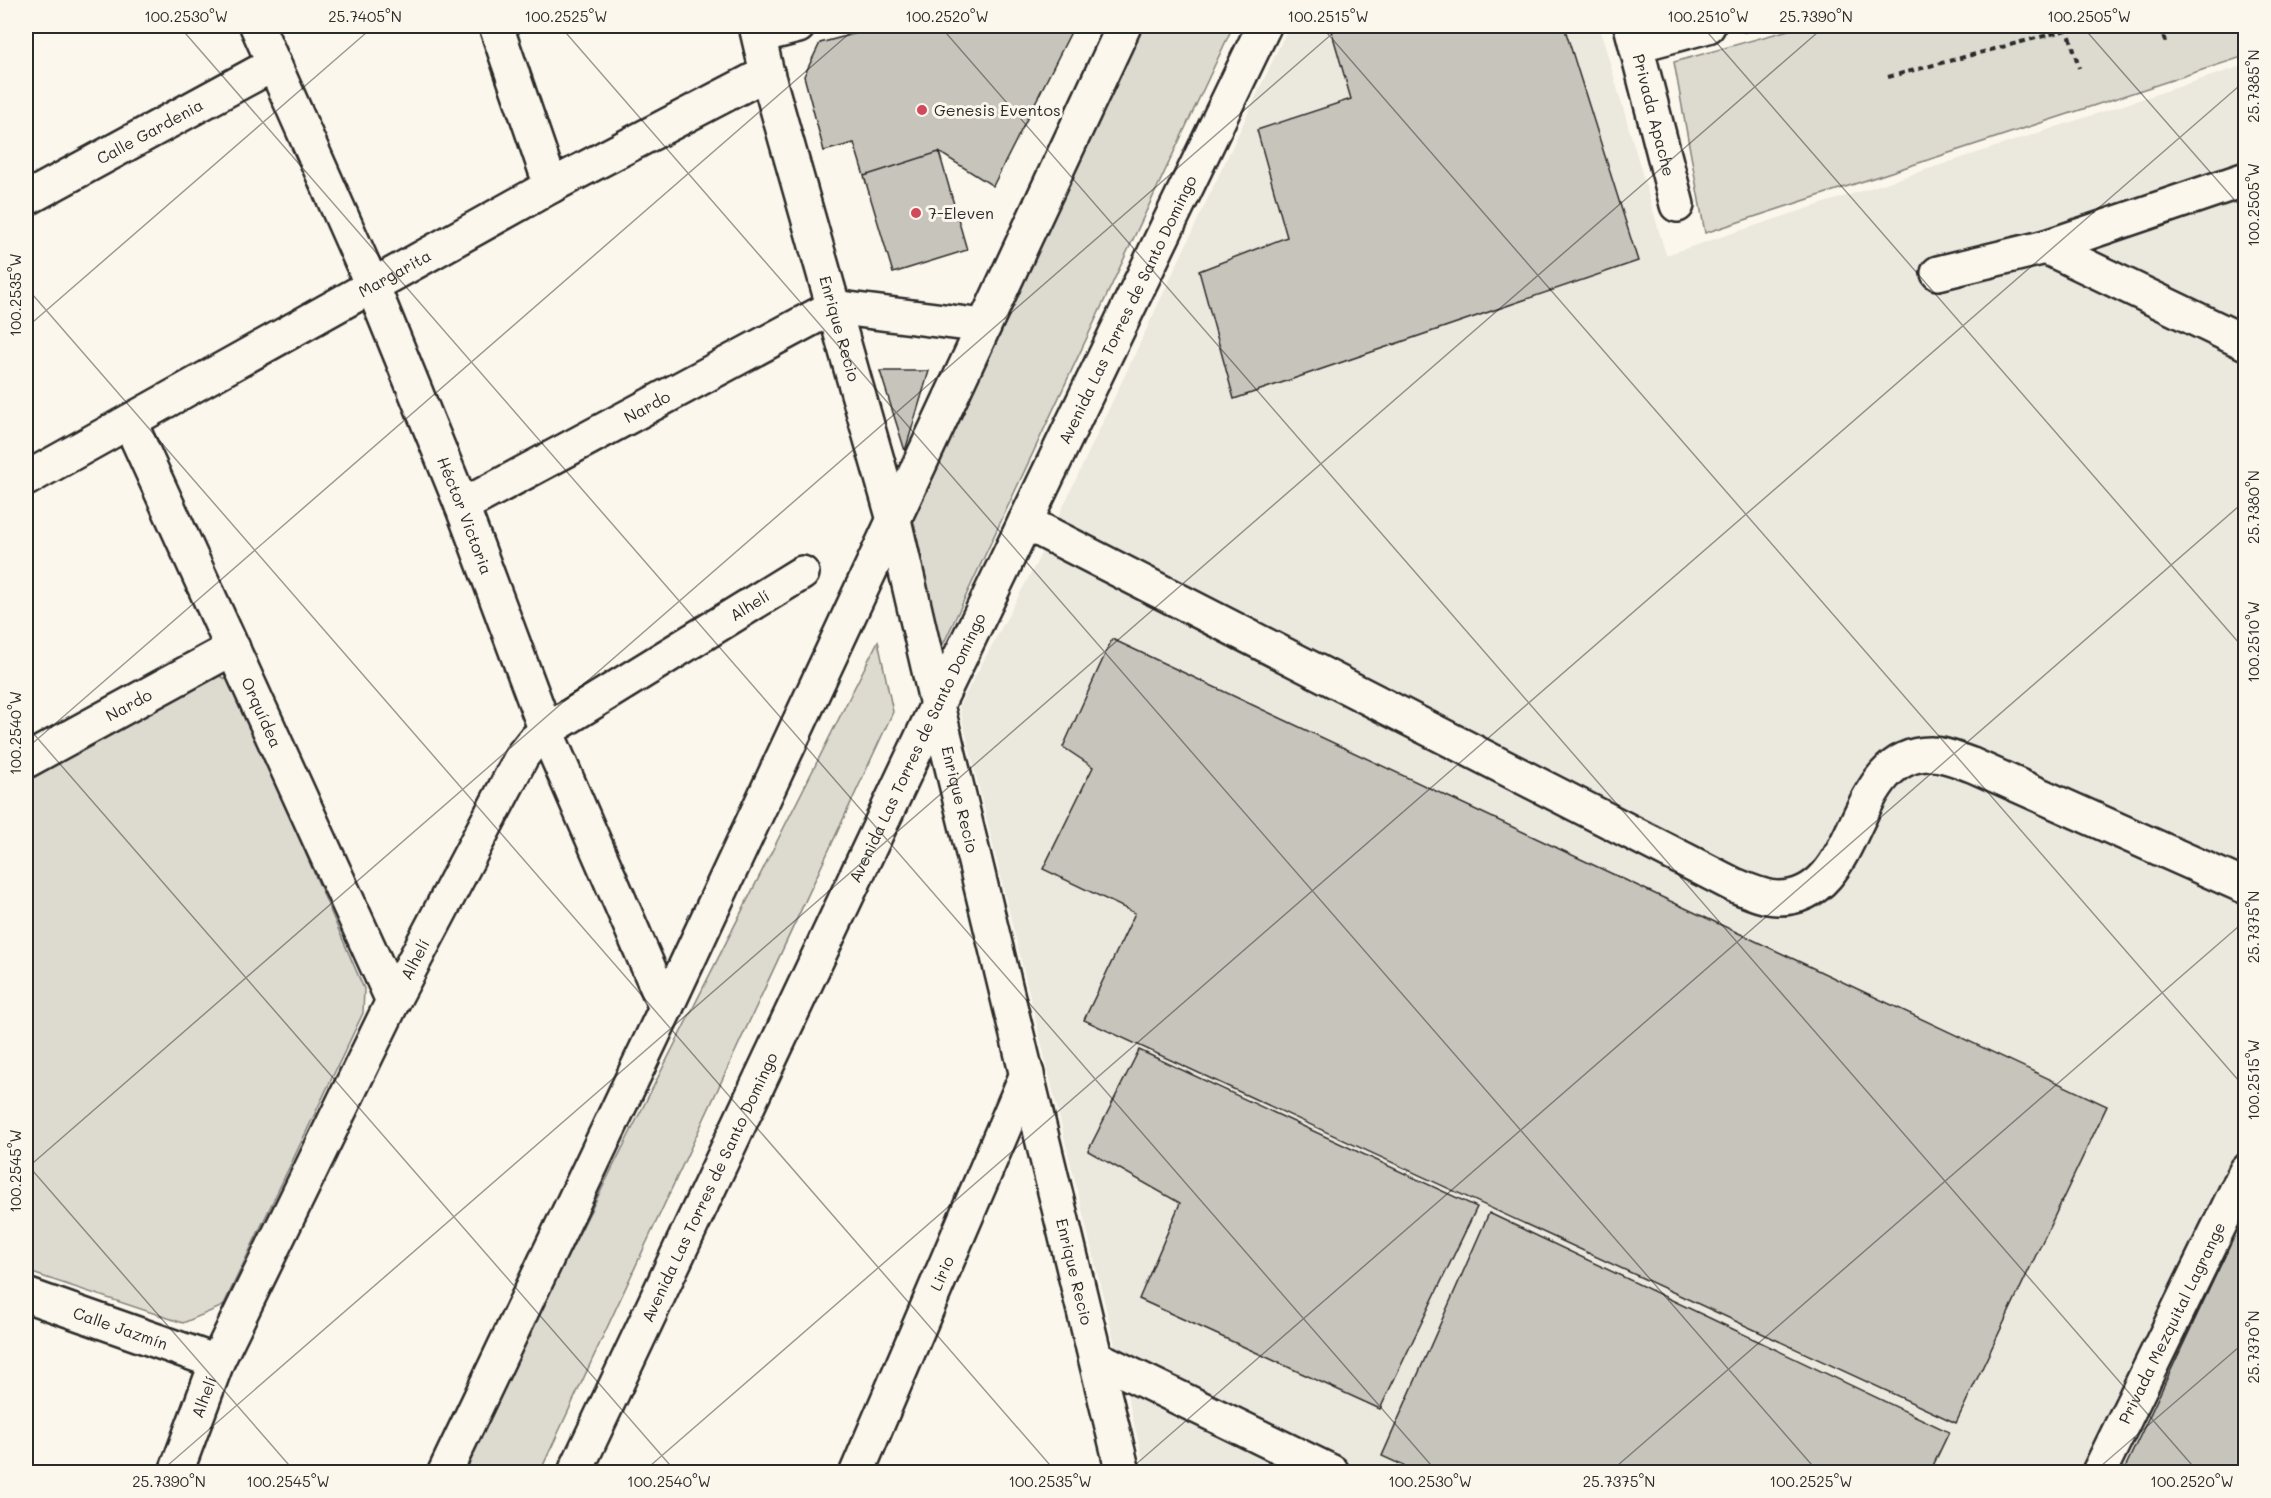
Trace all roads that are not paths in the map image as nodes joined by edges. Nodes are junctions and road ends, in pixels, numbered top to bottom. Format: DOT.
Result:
graph roads {
  1 [pos="257,26"];
  2 [pos="495,26"];
  3 [pos="798,26"];
  4 [pos="1124,26"];
  5 [pos="1264,26"];
  6 [pos="1708,26"];
  7 [pos="758,31"];
  8 [pos="1634,35"];
  9 [pos="274,64"];
  10 [pos="767,73"];
  11 [pos="2246,179"];
  12 [pos="551,186"];
  13 [pos="26,199"];
  14 [pos="1677,205"];
  15 [pos="2046,247"];
  16 [pos="1938,273"];
  17 [pos="372,285"];
  18 [pos="833,308"];
  19 [pos="984,326"];
  20 [pos="2246,343"];
  21 [pos="130,423"];
  22 [pos="26,479"];
  23 [pos="462,506"];
  24 [pos="894,520"];
  25 [pos="1025,522"];
  26 [pos="802,573"];
  27 [pos="233,648"];
  28 [pos="937,705"];
  29 [pos="546,731"];
  30 [pos="26,761"];
  31 [pos="2246,887"];
  32 [pos="393,1001"];
  33 [pos="666,1008"];
  34 [pos="1027,1074"];
  35 [pos="2246,1171"];
  36 [pos="26,1295"];
  37 [pos="1096,1358"];
  38 [pos="217,1362"];
  39 [pos="176,1473"];
  40 [pos="445,1473"];
  41 [pos="575,1473"];
  42 [pos="857,1473"];
  43 [pos="1123,1473"];
  44 [pos="1332,1473"];
  45 [pos="2099,1473"];
  1 -- 9 [label="street, Héctor Victoria"];
  2 -- 12 [label="street"];
  3 -- 7 [label="street"];
  4 -- 19 [label="street"];
  5 -- 25 [label="street, Avenida Las Torres de Santo Domingo"];
  6 -- 8 [label="street"];
  7 -- 10 [label="street, Enrique Recio"];
  8 -- 14 [label="street, Privada Apache"];
  9 -- 13 [label="street, Calle Gardenia"];
  9 -- 17 [label="street, Héctor Victoria"];
  10 -- 12 [label="street, Margarita"];
  10 -- 18 [label="street, Enrique Recio"];
  11 -- 15 [label="street"];
  12 -- 17 [label="street, Margarita"];
  15 -- 16 [label="street"];
  15 -- 20 [label="street"];
  17 -- 21 [label="street, Margarita"];
  17 -- 23 [label="street, Héctor Victoria"];
  18 -- 19 [label="street"];
  18 -- 23 [label="street, Nardo"];
  18 -- 24 [label="street, Enrique Recio"];
  19 -- 24 [label="street"];
  21 -- 22 [label="street, Margarita"];
  21 -- 27 [label="street, Orquídea"];
  23 -- 29 [label="street, Héctor Victoria"];
  24 -- 28 [label="street, Enrique Recio"];
  24 -- 33 [label="street"];
  25 -- 28 [label="street, Avenida Las Torres de Santo Domingo"];
  25 -- 31 [label="street"];
  26 -- 29 [label="street, Alhelí"];
  27 -- 30 [label="street, Nardo"];
  27 -- 32 [label="street, Orquídea"];
  28 -- 34 [label="street, Enrique Recio"];
  28 -- 41 [label="street, Avenida Las Torres de Santo Domingo"];
  29 -- 32 [label="street, Alhelí"];
  29 -- 33 [label="street, Héctor Victoria"];
  32 -- 38 [label="street, Alhelí"];
  33 -- 40 [label="street"];
  34 -- 37 [label="street, Enrique Recio"];
  34 -- 42 [label="street, Lirio"];
  35 -- 45 [label="street, Privada Mezquital Lagrange"];
  36 -- 38 [label="street, Calle Jazmín"];
  37 -- 43 [label="street, Enrique Recio"];
  37 -- 44 [label="street"];
  38 -- 39 [label="street, Alhelí"];
}
